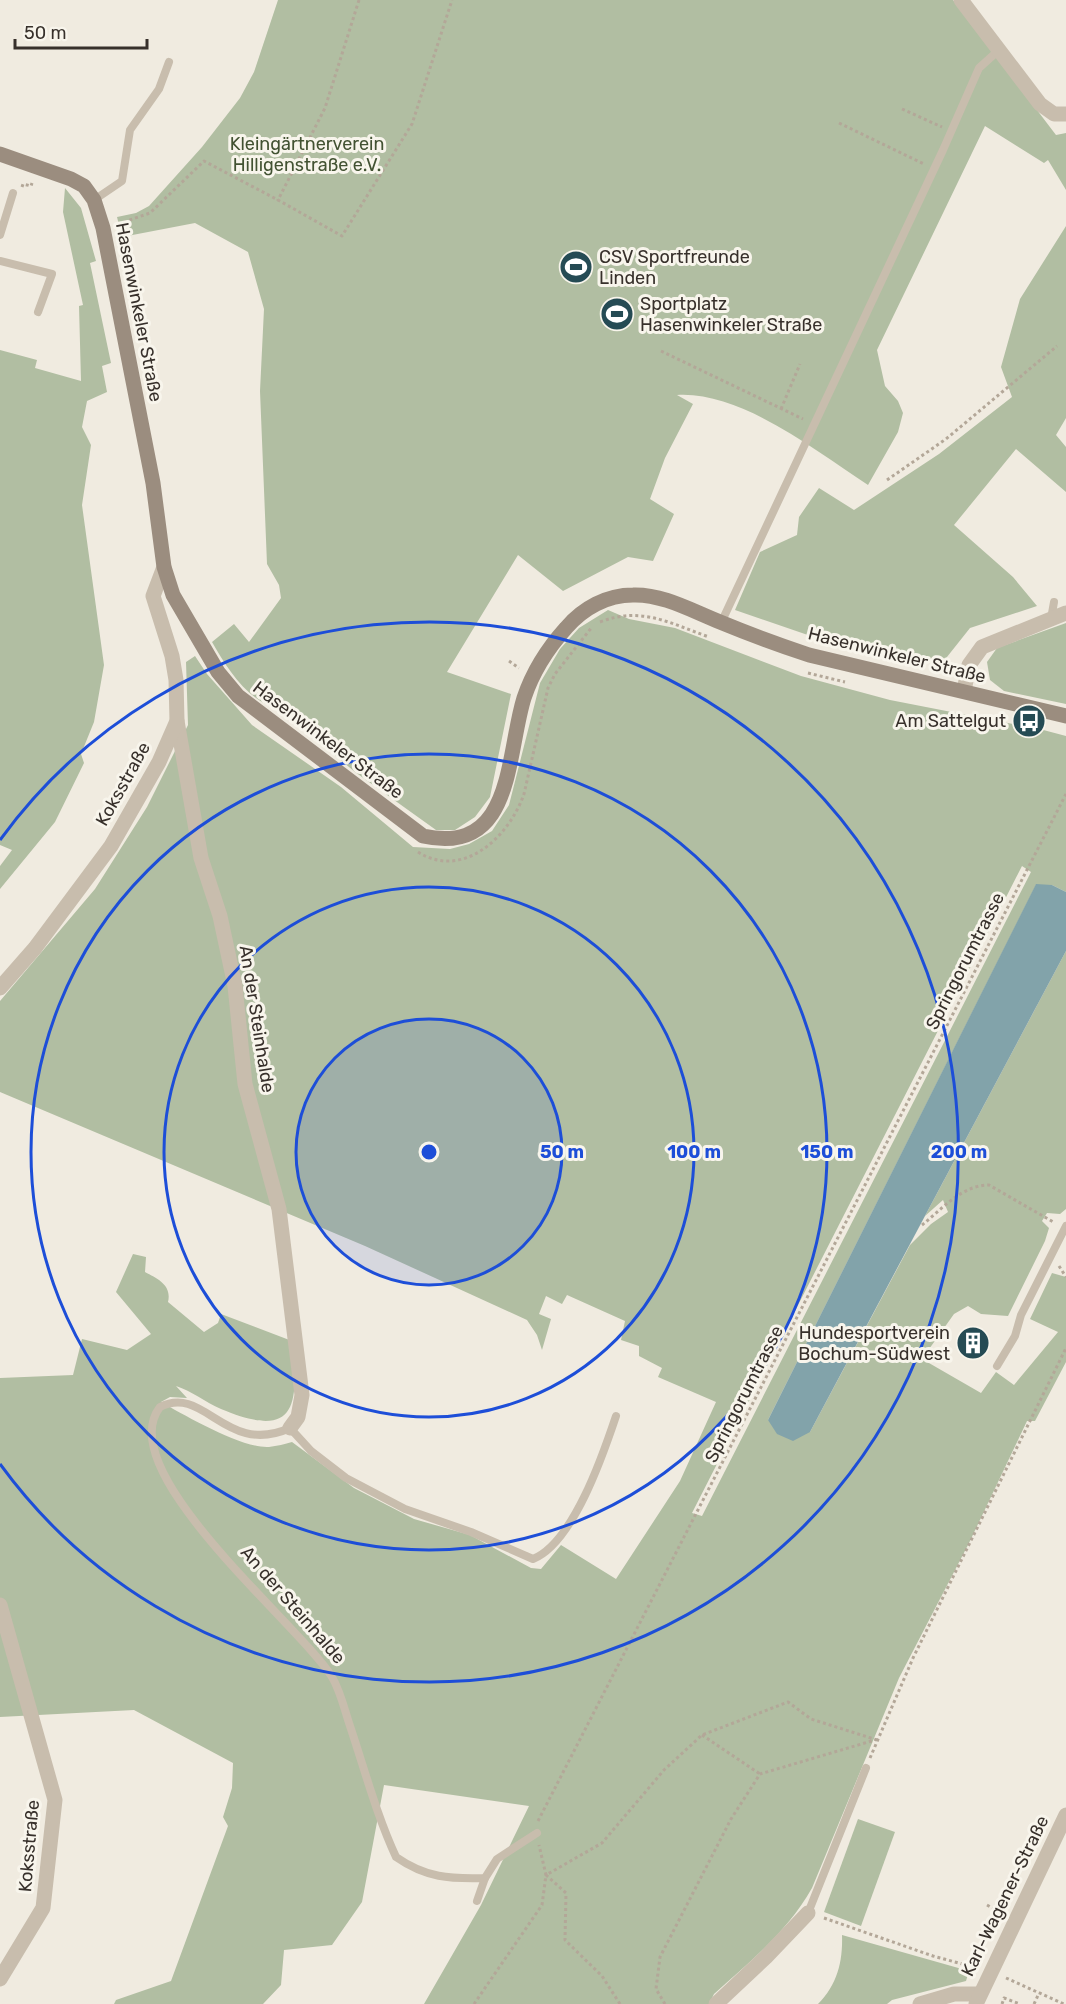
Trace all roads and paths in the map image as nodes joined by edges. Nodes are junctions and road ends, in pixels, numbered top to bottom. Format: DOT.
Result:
graph roads {
  1 [pos="359,0"];
  2 [pos="452,0"];
  3 [pos="961,0"];
  4 [pos="999,50"];
  5 [pos="169,62"];
  6 [pos="902,110"];
  7 [pos="1066,114"];
  8 [pos="839,123"];
  9 [pos="952,131"];
  10 [pos="0,154"];
  11 [pos="934,169"];
  12 [pos="13,193"];
  13 [pos="94,200"];
  14 [pos="278,200"];
  15 [pos="103,228"];
  16 [pos="0,235"];
  17 [pos="0,261"];
  18 [pos="38,312"];
  19 [pos="1057,346"];
  20 [pos="661,351"];
  21 [pos="800,364"];
  22 [pos="781,409"];
  23 [pos="813,424"];
  24 [pos="887,480"];
  25 [pos="164,567"];
  26 [pos="1054,602"];
  27 [pos="1066,613"];
  28 [pos="1051,619"];
  29 [pos="721,623"];
  30 [pos="715,639"];
  31 [pos="799,670"];
  32 [pos="869,670"];
  33 [pos="964,691"];
  34 [pos="1064,716"];
  35 [pos="177,721"];
  36 [pos="1066,794"];
  37 [pos="408,826"];
  38 [pos="0,988"];
  39 [pos="922,1225"];
  40 [pos="1066,1227"];
  41 [pos="1066,1348"];
  42 [pos="997,1366"];
  43 [pos="616,1416"];
  44 [pos="290,1428"];
  45 [pos="0,1605"];
  46 [pos="702,1735"];
  47 [pos="877,1740"];
  48 [pos="866,1768"];
  49 [pos="760,1774"];
  50 [pos="1066,1815"];
  51 [pos="537,1833"];
  52 [pos="546,1875"];
  53 [pos="485,1878"];
  54 [pos="477,1901"];
  55 [pos="808,1913"];
  56 [pos="993,1972"];
  57 [pos="0,1979"];
  58 [pos="1039,1993"];
  59 [pos="978,1999"];
  60 [pos="474,2004"];
  61 [pos="620,2004"];
  62 [pos="665,2004"];
  63 [pos="716,2004"];
  64 [pos="921,2004"];
  65 [pos="1002,2004"];
  66 [pos="1020,2004"];
  67 [pos="1034,2004"];
  68 [pos="1064,2004"];
  1 -- 14 [label="path"];
  2 -- 14 [label="path"];
  3 -- 4 [label="street"];
  4 -- 7 [label="street"];
  4 -- 9 [label="lane"];
  5 -- 13 [label="lane"];
  6 -- 9 [label="path"];
  8 -- 11 [label="path"];
  9 -- 11 [label="lane"];
  10 -- 13 [label="street"];
  11 -- 23 [label="lane"];
  12 -- 16 [label="lane"];
  13 -- 15 [label="street, Hasenwinkeler Straße"];
  14 -- 15 [label="path"];
  15 -- 25 [label="street, Hasenwinkeler Straße"];
  17 -- 18 [label="lane"];
  19 -- 24 [label="path"];
  20 -- 22 [label="path"];
  21 -- 22 [label="path"];
  22 -- 23 [label="path"];
  23 -- 29 [label="lane"];
  25 -- 35 [label="street, Koksstraße"];
  25 -- 37 [label="street, Hasenwinkeler Straße"];
  26 -- 28 [label="lane"];
  27 -- 28 [label="street"];
  28 -- 33 [label="street"];
  29 -- 32 [label="street, Hasenwinkeler Straße"];
  29 -- 37 [label="street, Hasenwinkeler Straße"];
  30 -- 37 [label="path"];
  31 -- 32 [label="path"];
  32 -- 33 [label="street, Hasenwinkeler Straße"];
  33 -- 34 [label="street, Hasenwinkeler Straße"];
  35 -- 38 [label="street, Koksstraße"];
  35 -- 44 [label="street, An der Steinhalde"];
  36 -- 51 [label="path, Springorumtrasse"];
  39 -- 40 [label="path"];
  40 -- 42 [label="lane"];
  41 -- 47 [label="path"];
  43 -- 44 [label="lane"];
  44 -- 53 [label="lane, An der Steinhalde"];
  45 -- 57 [label="street, Koksstraße"];
  46 -- 47 [label="path"];
  46 -- 49 [label="path"];
  46 -- 52 [label="path"];
  47 -- 48 [label="path"];
  47 -- 49 [label="path"];
  48 -- 55 [label="lane"];
  49 -- 62 [label="path"];
  50 -- 56 [label="street, Karl-Wagener-Straße"];
  51 -- 52 [label="path, Springorumtrasse"];
  51 -- 53 [label="lane"];
  52 -- 60 [label="path, Springorumtrasse"];
  52 -- 61 [label="path"];
  53 -- 54 [label="lane"];
  55 -- 56 [label="path"];
  55 -- 63 [label="street"];
  56 -- 58 [label="path"];
  56 -- 59 [label="street, Karl-Wagener-Straße"];
  58 -- 67 [label="path"];
  58 -- 68 [label="path"];
  59 -- 64 [label="street, Karl-Wagener-Straße"];
  65 -- 66 [label="path"];
}
